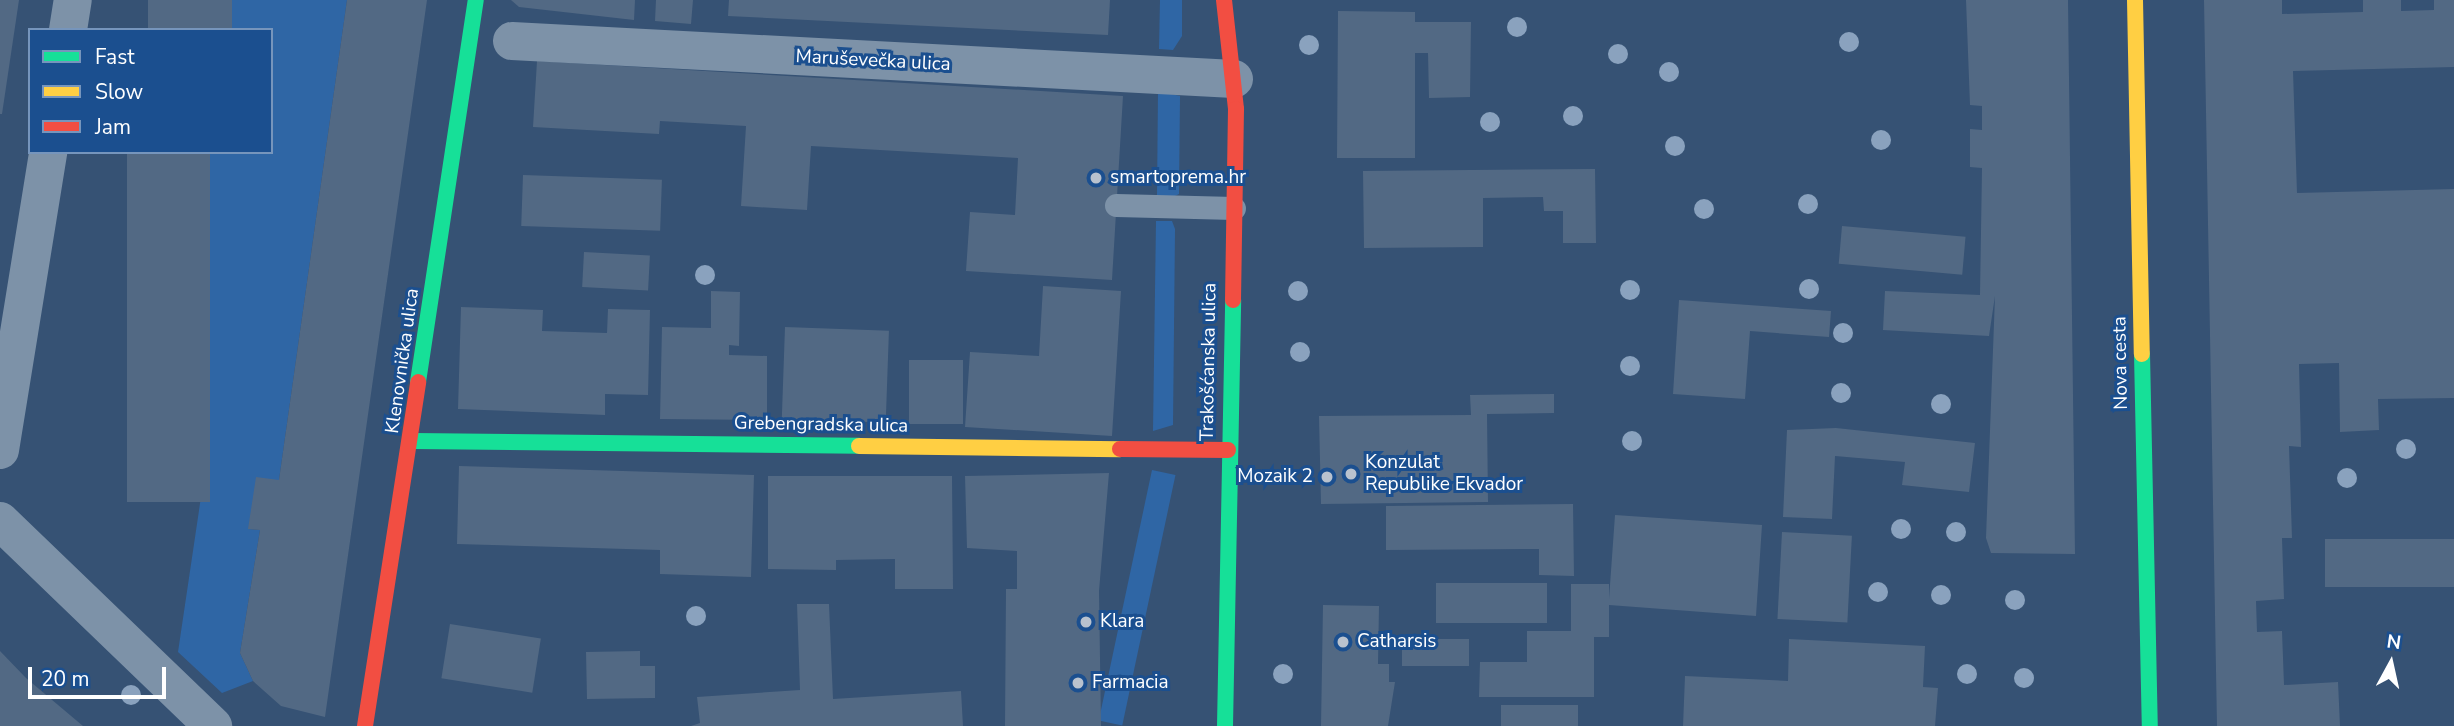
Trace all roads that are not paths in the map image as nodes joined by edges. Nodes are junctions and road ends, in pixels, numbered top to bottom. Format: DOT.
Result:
graph roads {
  1 [pos="73,0"];
  2 [pos="476,0"];
  3 [pos="1224,0"];
  4 [pos="2135,0"];
  5 [pos="68,28"];
  6 [pos="512,41"];
  7 [pos="1234,79"];
  8 [pos="48,154"];
  9 [pos="1116,205"];
  10 [pos="1234,208"];
  11 [pos="413,441"];
  12 [pos="0,450"];
  13 [pos="1228,450"];
  14 [pos="0,521"];
  15 [pos="213,726"];
  16 [pos="365,726"];
  17 [pos="1225,726"];
  18 [pos="2150,726"];
  1 -- 5 [label="street"];
  2 -- 11 [label="street, Klenovnička ulica"];
  3 -- 7 [label="street, Trakošćanska ulica"];
  4 -- 18 [label="street, Nova cesta"];
  6 -- 7 [label="street, Maruševečka ulica"];
  7 -- 10 [label="street, Trakošćanska ulica"];
  8 -- 12 [label="street"];
  9 -- 10 [label="lane"];
  10 -- 13 [label="street, Trakošćanska ulica"];
  11 -- 13 [label="street, Grebengradska ulica"];
  11 -- 16 [label="street, Klenovnička ulica"];
  13 -- 17 [label="street, Trakošćanska ulica"];
  14 -- 15 [label="street"];
}
